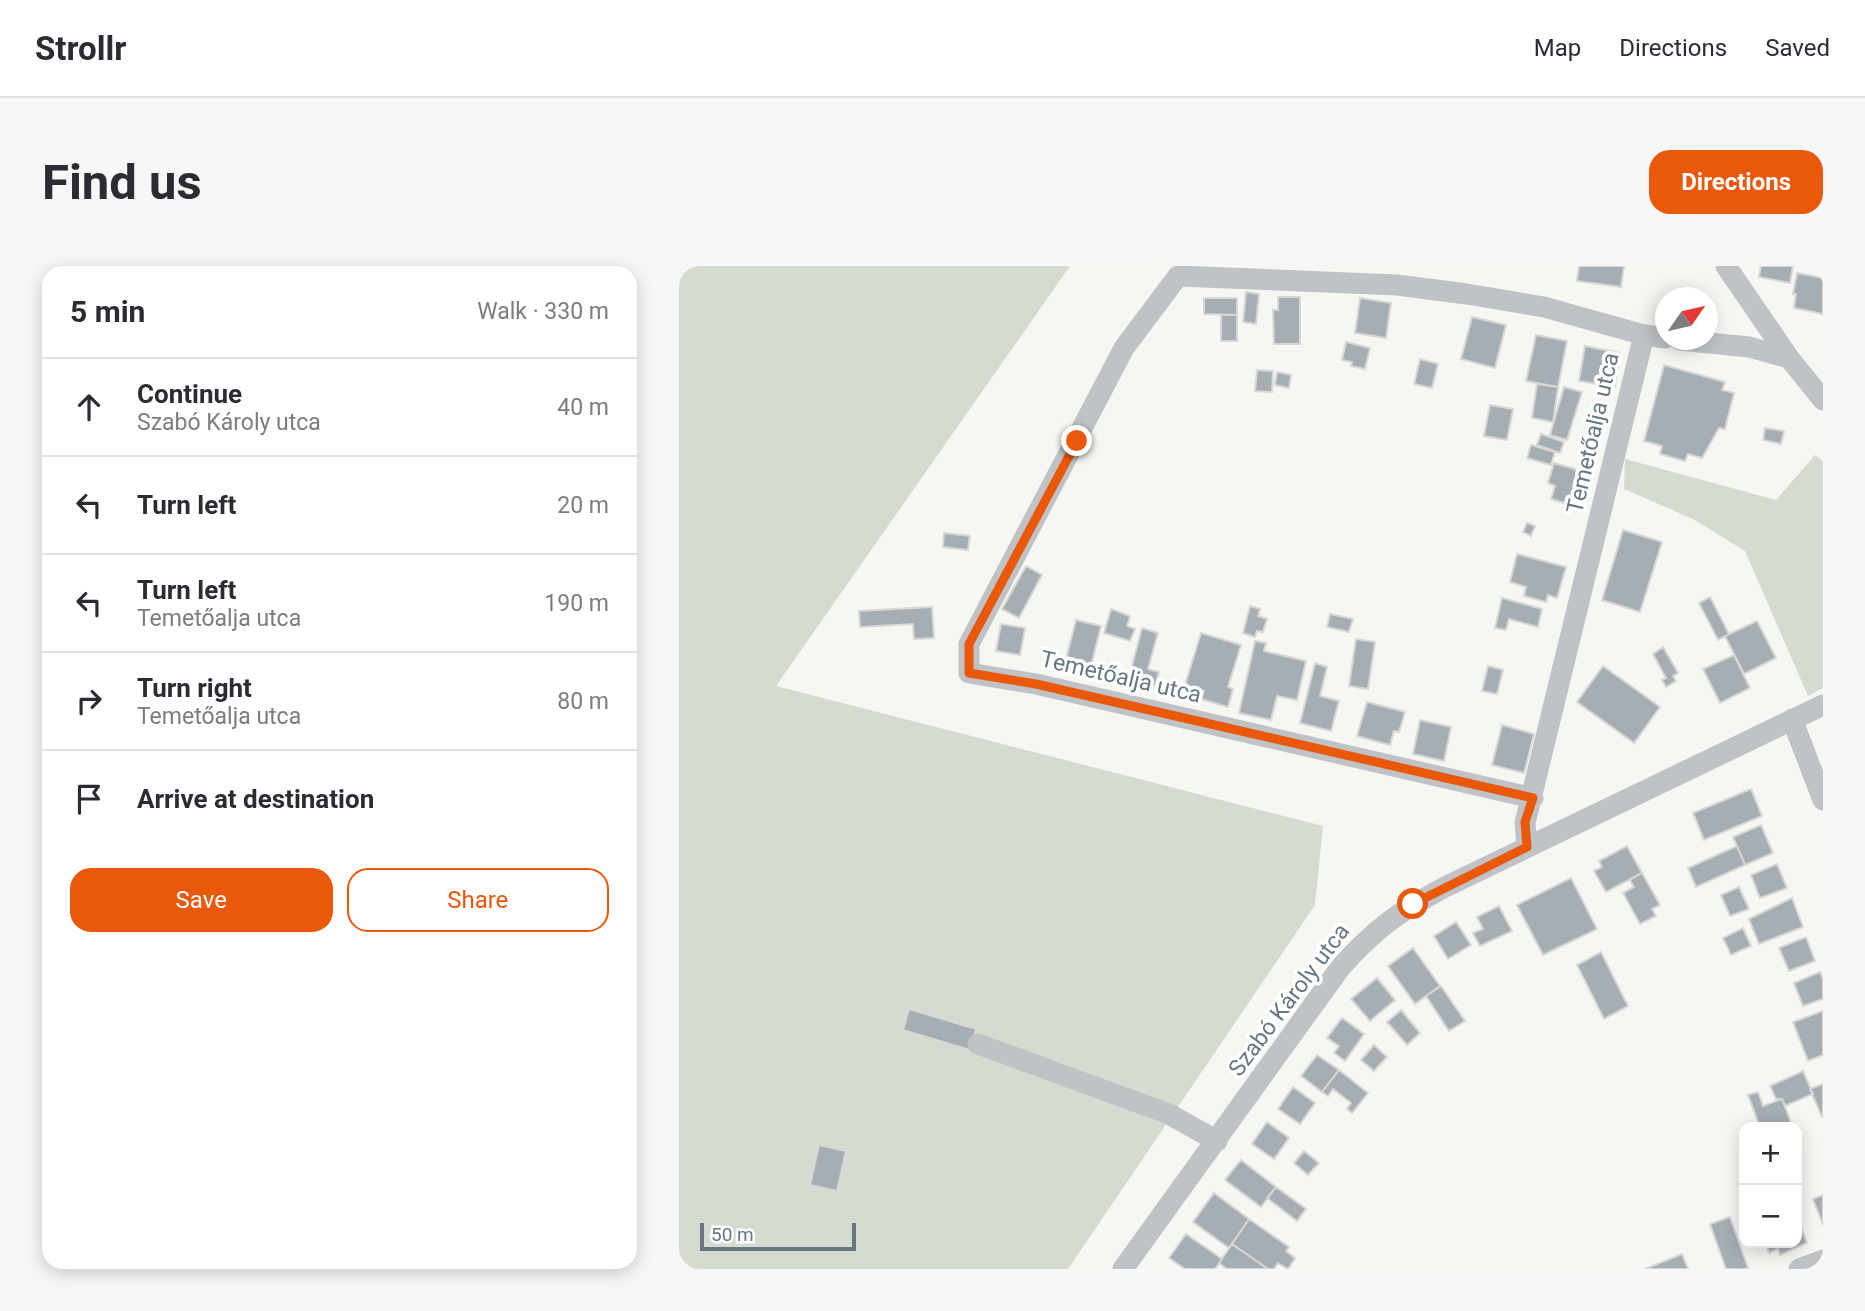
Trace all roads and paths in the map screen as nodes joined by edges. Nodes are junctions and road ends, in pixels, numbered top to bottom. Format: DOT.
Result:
graph roads {
  1 [pos="1726,266"];
  2 [pos="1644,335"];
  3 [pos="1655,337"];
  4 [pos="1718,344"];
  5 [pos="1789,358"];
  6 [pos="1823,400"];
  7 [pos="1823,705"];
  8 [pos="1792,719"];
  9 [pos="1533,798"];
  10 [pos="1823,800"];
  11 [pos="1527,847"];
  12 [pos="978,1044"];
  13 [pos="1217,1141"];
  14 [pos="1823,1260"];
  15 [pos="1123,1269"];
  16 [pos="1799,1269"];
  1 -- 5 [label="street"];
  2 -- 3 [label="street"];
  2 -- 9 [label="street, Temetőalja utca"];
  2 -- 9 [label="street, Temetőalja utca"];
  4 -- 5 [label="street"];
  5 -- 6 [label="street"];
  7 -- 8 [label="street, Szabó Károly utca"];
  8 -- 10 [label="street"];
  8 -- 11 [label="street, Szabó Károly utca"];
  9 -- 11 [label="street"];
  11 -- 13 [label="street, Szabó Károly utca"];
  12 -- 13 [label="street"];
  13 -- 15 [label="street, Szabó Károly utca"];
  14 -- 16 [label="street"];
}
